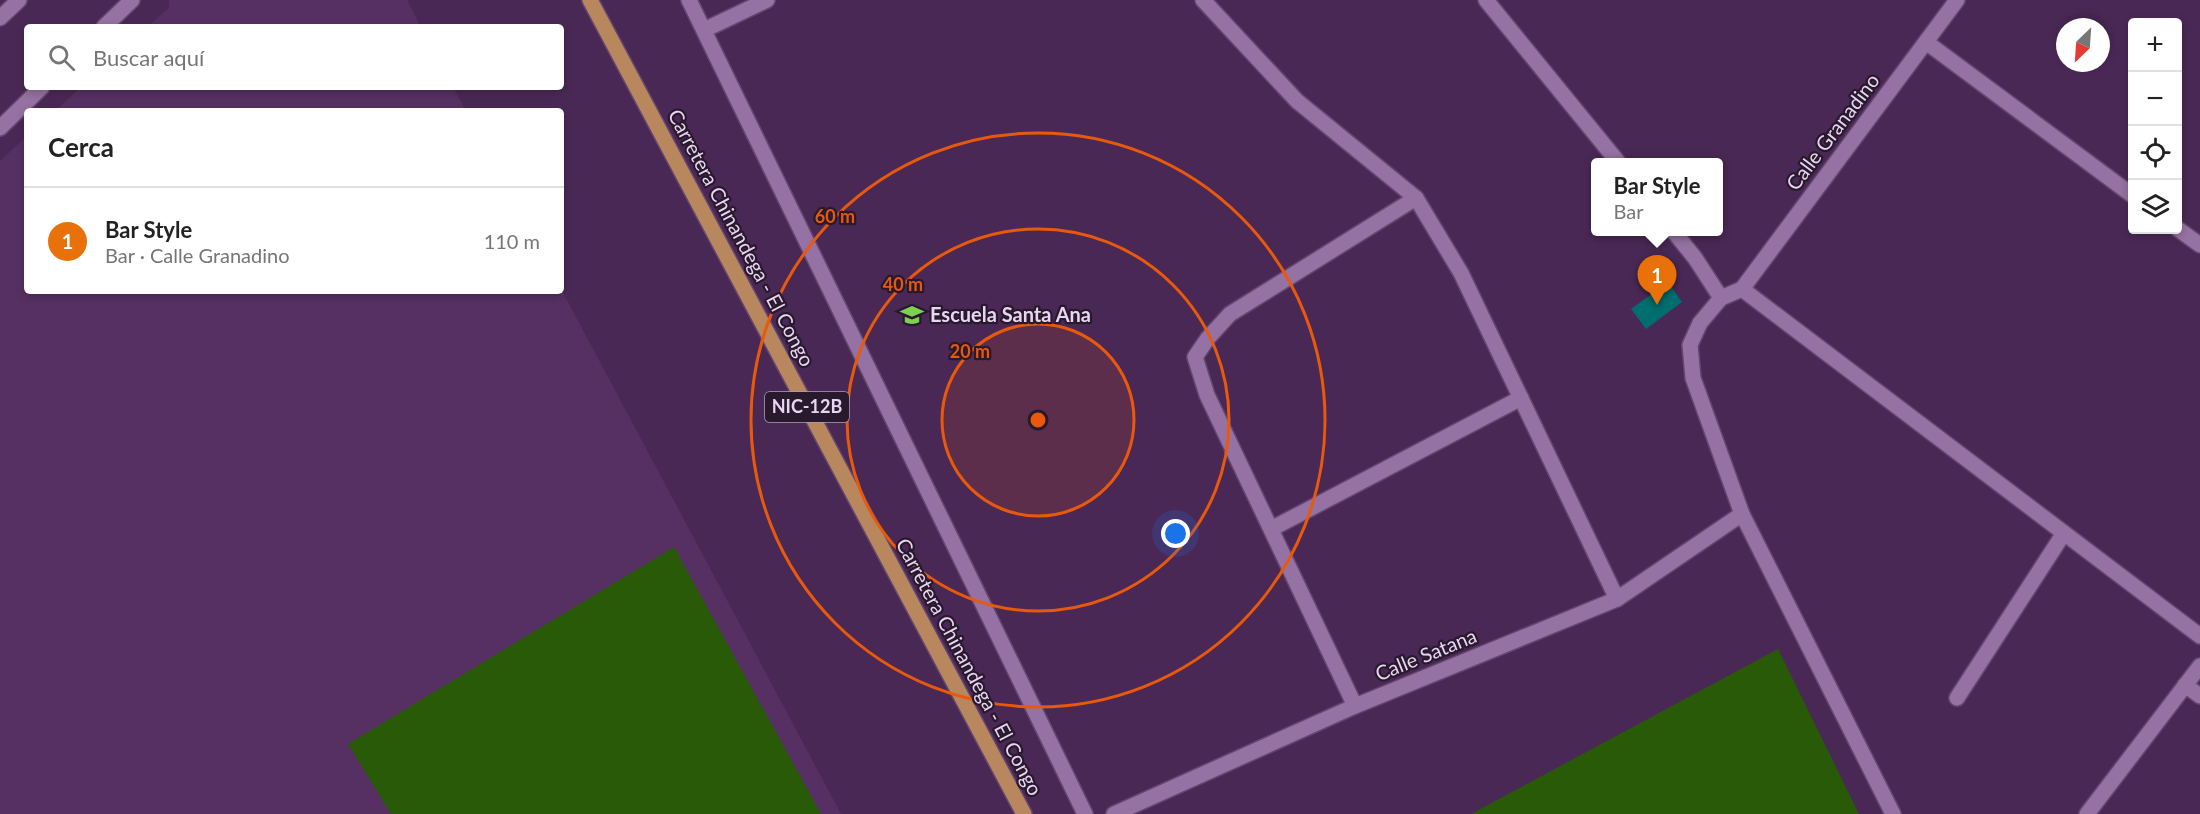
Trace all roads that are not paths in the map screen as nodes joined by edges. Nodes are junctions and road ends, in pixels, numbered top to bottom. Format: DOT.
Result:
graph roads {
  1 [pos="19,0"];
  2 [pos="132,0"];
  3 [pos="590,0"];
  4 [pos="689,0"];
  5 [pos="767,0"];
  6 [pos="1203,0"];
  7 [pos="1486,0"];
  8 [pos="1957,0"];
  9 [pos="0,18"];
  10 [pos="107,24"];
  11 [pos="704,30"];
  12 [pos="1926,42"];
  13 [pos="39,90"];
  14 [pos="0,128"];
  15 [pos="1615,158"];
  16 [pos="2128,191"];
  17 [pos="1416,198"];
  18 [pos="2182,232"];
  19 [pos="1678,236"];
  20 [pos="2200,245"];
  21 [pos="1742,289"];
  22 [pos="1721,298"];
  23 [pos="1521,398"];
  24 [pos="1742,514"];
  25 [pos="1271,529"];
  26 [pos="2064,533"];
  27 [pos="1617,599"];
  28 [pos="2200,636"];
  29 [pos="2200,666"];
  30 [pos="2185,685"];
  31 [pos="2200,696"];
  32 [pos="1957,698"];
  33 [pos="1355,706"];
  34 [pos="1024,814"];
  35 [pos="1085,814"];
  36 [pos="1114,814"];
  37 [pos="1893,814"];
  38 [pos="2087,814"];
  1 -- 9 [label="street"];
  2 -- 10 [label="street"];
  3 -- 34 [label="main road, Carretera Chinandega - El Congo / NIC-12B"];
  4 -- 11 [label="street"];
  5 -- 11 [label="street"];
  6 -- 17 [label="street"];
  7 -- 15 [label="street"];
  8 -- 12 [label="street, Calle Granadino"];
  11 -- 35 [label="street"];
  12 -- 16 [label="street"];
  12 -- 21 [label="street, Calle Granadino"];
  13 -- 14 [label="street"];
  17 -- 23 [label="street"];
  17 -- 25 [label="street"];
  18 -- 20 [label="street"];
  19 -- 22 [label="street"];
  21 -- 22 [label="street"];
  21 -- 26 [label="street"];
  22 -- 24 [label="street"];
  23 -- 25 [label="street"];
  23 -- 27 [label="street"];
  24 -- 27 [label="street, Calle Satana"];
  24 -- 37 [label="street"];
  25 -- 33 [label="street"];
  26 -- 28 [label="street"];
  26 -- 32 [label="street"];
  27 -- 33 [label="street, Calle Satana"];
  29 -- 30 [label="street"];
  30 -- 31 [label="street"];
  30 -- 38 [label="street"];
  33 -- 36 [label="street, Calle Satana"];
}
